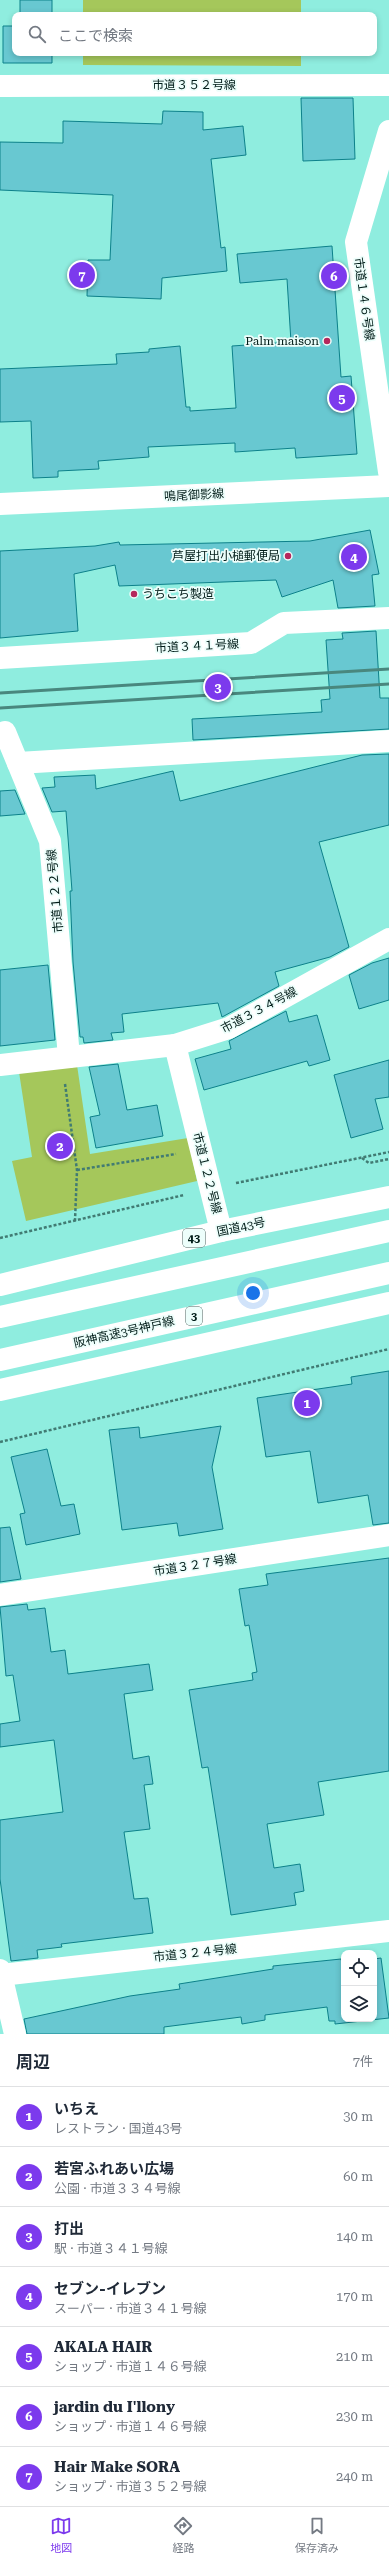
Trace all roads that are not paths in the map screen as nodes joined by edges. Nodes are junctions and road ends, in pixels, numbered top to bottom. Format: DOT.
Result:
graph roads {
  1 [pos="389,85"];
  2 [pos="0,86"];
  3 [pos="389,131"];
  4 [pos="389,472"];
  5 [pos="389,486"];
  6 [pos="0,504"];
  7 [pos="389,618"];
  8 [pos="0,658"];
  9 [pos="5,732"];
  10 [pos="389,741"];
  11 [pos="18,763"];
  12 [pos="389,939"];
  13 [pos="175,1045"];
  14 [pos="0,1065"];
  15 [pos="66,1067"];
  16 [pos="389,1197"];
  17 [pos="221,1231"];
  18 [pos="389,1231"];
  19 [pos="389,1273"];
  20 [pos="0,1285"];
  21 [pos="389,1303"];
  22 [pos="0,1317"];
  23 [pos="0,1360"];
  24 [pos="0,1390"];
  25 [pos="389,1536"];
  26 [pos="0,1595"];
  27 [pos="389,1931"];
  28 [pos="1,1972"];
  29 [pos="15,2034"];
  1 -- 2 [label="main road, 市道３５２号線"];
  3 -- 4 [label="main road, 市道１４６号線"];
  5 -- 6 [label="main road, 鳴尾御影線"];
  7 -- 8 [label="main road, 市道３４１号線"];
  9 -- 11 [label="main road, 市道１２２号線"];
  10 -- 11 [label="main road"];
  11 -- 15 [label="main road, 市道１２２号線"];
  12 -- 13 [label="main road, 市道３３４号線"];
  13 -- 15 [label="main road, 市道３３４号線"];
  13 -- 17 [label="main road, 市道１２２号線"];
  14 -- 15 [label="main road, 市道３３４号線"];
  16 -- 17 [label="main road, 国道43号 / 43"];
  17 -- 20 [label="main road, 国道43号 / 43"];
  18 -- 22 [label="main road"];
  19 -- 23 [label="main road, 阪神高速3号神戸線 / 3"];
  21 -- 24 [label="main road"];
  25 -- 26 [label="main road, 市道３２７号線"];
  27 -- 28 [label="main road, 市道３２４号線"];
  28 -- 29 [label="main road"];
}
